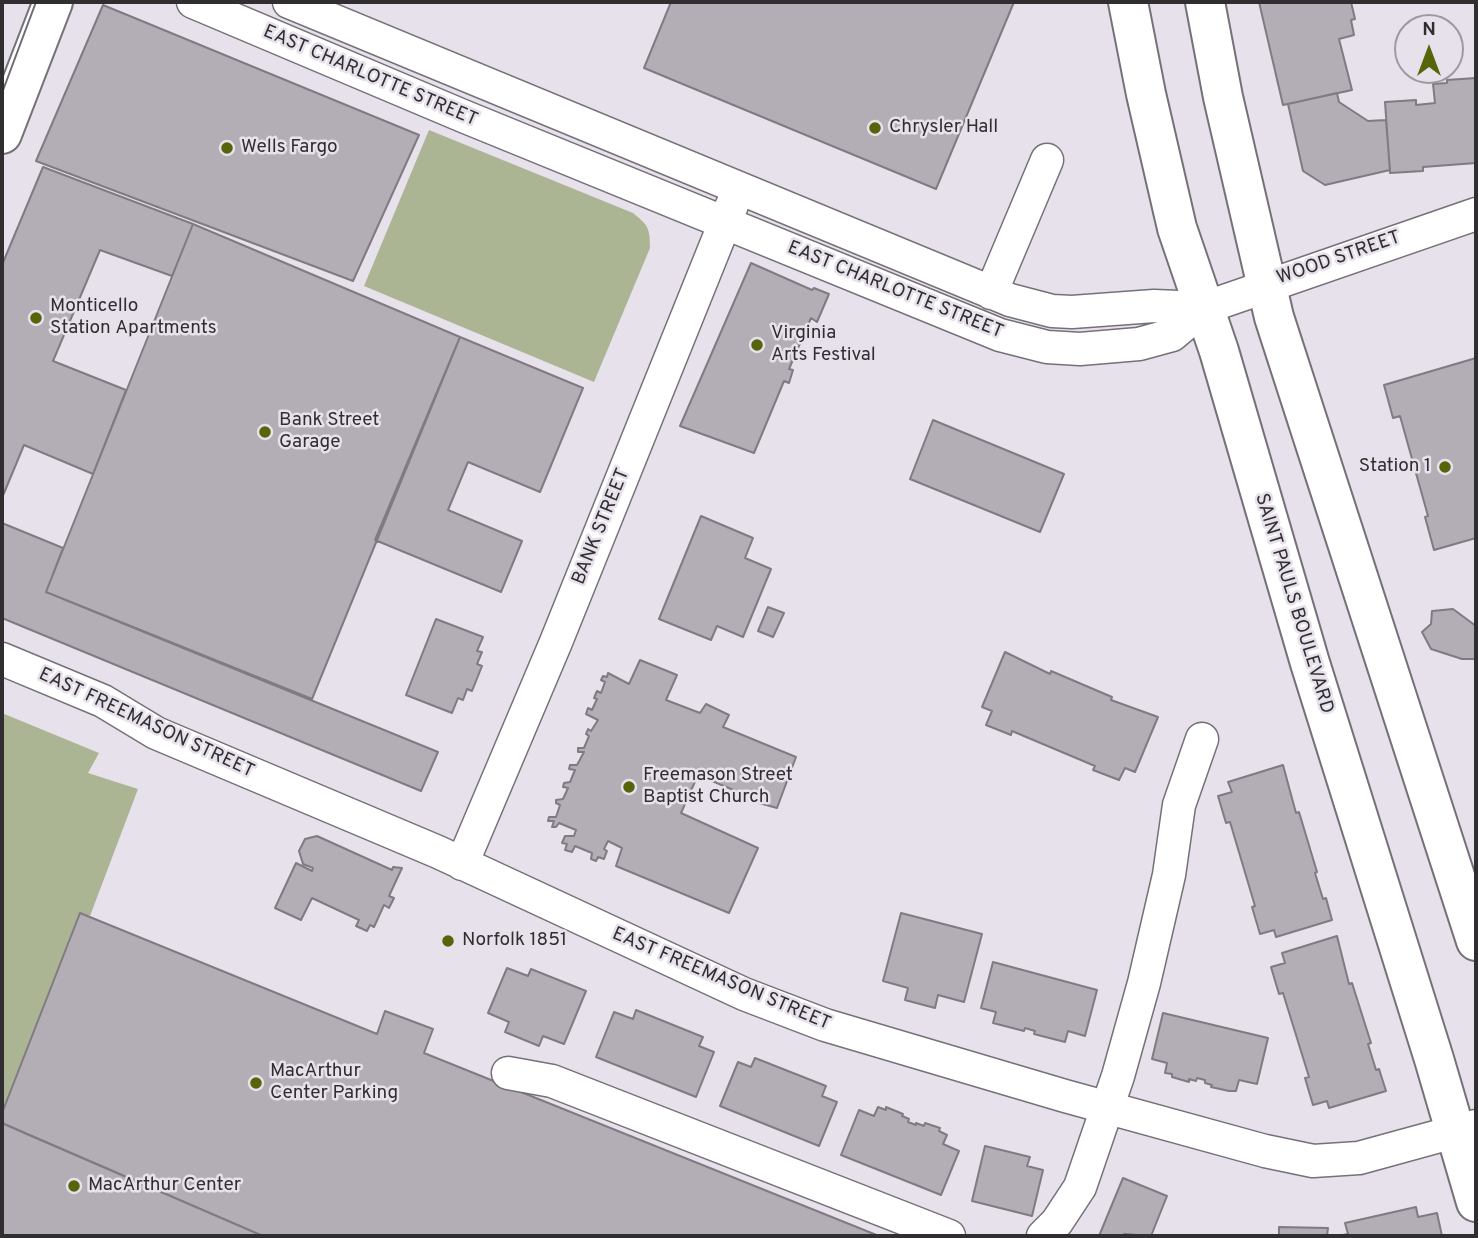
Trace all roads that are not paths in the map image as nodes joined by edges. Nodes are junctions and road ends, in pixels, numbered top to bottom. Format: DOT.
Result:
graph roads {
  1 [pos="53,2"];
  2 [pos="192,2"];
  3 [pos="289,2"];
  4 [pos="1128,2"];
  5 [pos="1205,2"];
  6 [pos="2,134"];
  7 [pos="1047,160"];
  8 [pos="738,188"];
  9 [pos="1476,214"];
  10 [pos="725,222"];
  11 [pos="1265,285"];
  12 [pos="991,293"];
  13 [pos="1203,308"];
  14 [pos="2,659"];
  15 [pos="1202,739"];
  16 [pos="462,864"];
  17 [pos="1468,887"];
  18 [pos="1476,941"];
  19 [pos="508,1073"];
  20 [pos="1108,1107"];
  21 [pos="1466,1128"];
  22 [pos="1080,1187"];
  23 [pos="1476,1202"];
  24 [pos="949,1236"];
  25 [pos="1043,1236"];
  26 [pos="1076,1236"];
  1 -- 6 [label="main road"];
  2 -- 10 [label="street, EAST CHARLOTTE STREET"];
  3 -- 8 [label="street, EAST CHARLOTTE STREET"];
  4 -- 13 [label="main road, SAINT PAULS BOULEVARD"];
  5 -- 11 [label="main road"];
  7 -- 12 [label="street"];
  8 -- 10 [label="street, BANK STREET"];
  8 -- 12 [label="street, EAST CHARLOTTE STREET"];
  9 -- 11 [label="street, WOOD STREET"];
  10 -- 13 [label="street, EAST CHARLOTTE STREET"];
  10 -- 16 [label="street, BANK STREET"];
  11 -- 13 [label="street, WOOD STREET"];
  11 -- 17 [label="main road"];
  12 -- 13 [label="street, EAST CHARLOTTE STREET"];
  13 -- 21 [label="main road, SAINT PAULS BOULEVARD"];
  14 -- 16 [label="street, EAST FREEMASON STREET"];
  15 -- 20 [label="street"];
  16 -- 20 [label="street, EAST FREEMASON STREET"];
  17 -- 18 [label="main road"];
  19 -- 24 [label="street"];
  20 -- 21 [label="street, EAST FREEMASON STREET"];
  20 -- 22 [label="street"];
  21 -- 23 [label="main road, SAINT PAULS BOULEVARD"];
  22 -- 25 [label="street"];
  22 -- 26 [label="street"];
}
